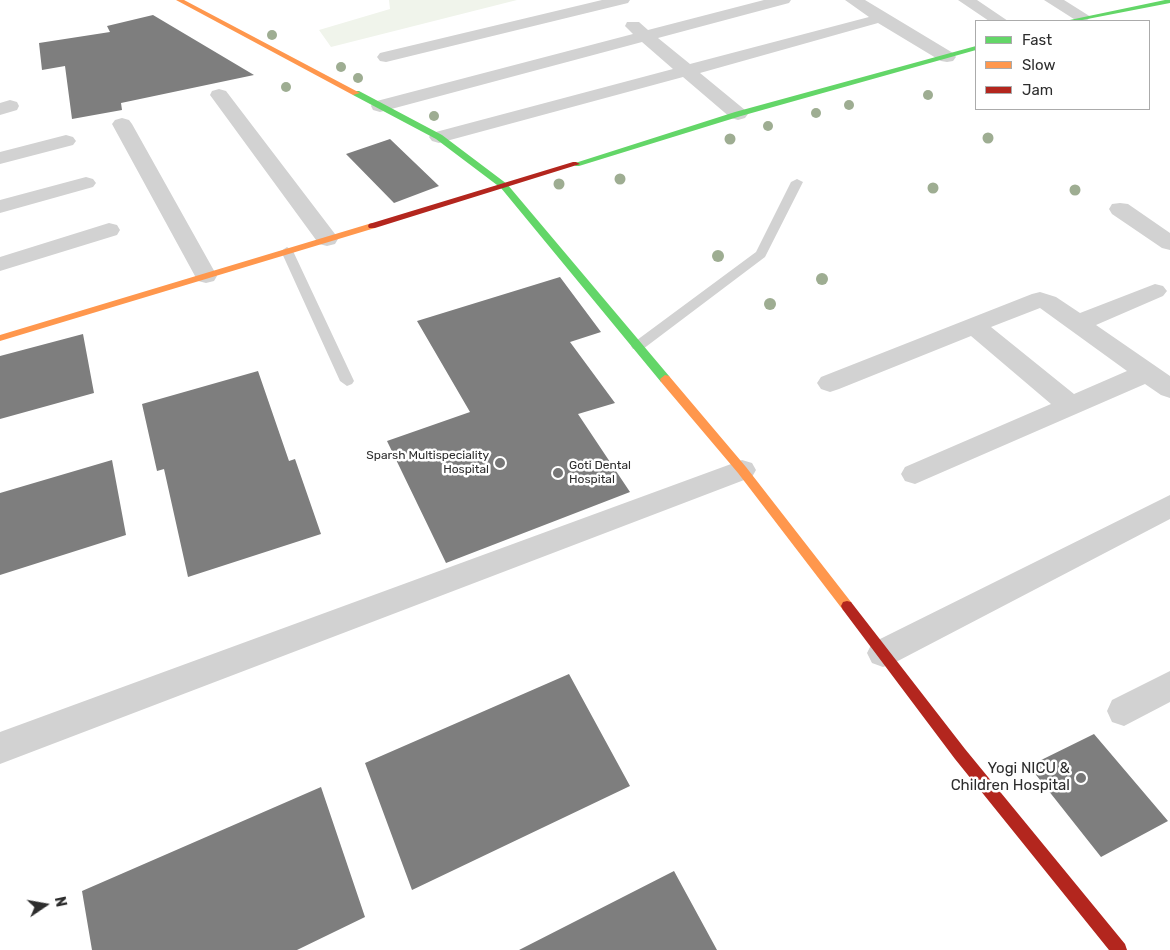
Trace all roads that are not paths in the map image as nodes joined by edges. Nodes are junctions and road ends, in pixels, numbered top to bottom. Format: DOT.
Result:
graph roads {
  1 [pos="179,0"];
  2 [pos="783,0"];
  3 [pos="853,0"];
  4 [pos="966,0"];
  5 [pos="1052,0"];
  6 [pos="1159,1"];
  7 [pos="614,2"];
  8 [pos="1075,19"];
  9 [pos="998,20"];
  10 [pos="871,21"];
  11 [pos="644,36"];
  12 [pos="975,48"];
  13 [pos="386,57"];
  14 [pos="947,57"];
  15 [pos="685,70"];
  16 [pos="219,95"];
  17 [pos="380,106"];
  18 [pos="738,114"];
  19 [pos="122,124"];
  20 [pos="439,137"];
  21 [pos="66,141"];
  22 [pos="0,158"];
  23 [pos="797,182"];
  24 [pos="86,183"];
  25 [pos="504,186"];
  26 [pos="0,207"];
  27 [pos="1120,209"];
  28 [pos="109,230"];
  29 [pos="328,239"];
  30 [pos="1170,243"];
  31 [pos="288,251"];
  32 [pos="0,264"];
  33 [pos="206,276"];
  34 [pos="1155,291"];
  35 [pos="1078,323"];
  36 [pos="974,325"];
  37 [pos="0,338"];
  38 [pos="638,346"];
  39 [pos="348,381"];
  40 [pos="830,383"];
  41 [pos="1164,384"];
  42 [pos="1071,406"];
  43 [pos="742,470"];
  44 [pos="915,474"];
  45 [pos="1170,506"];
  46 [pos="883,654"];
  47 [pos="1170,686"];
  48 [pos="1124,711"];
  49 [pos="0,748"];
  50 [pos="1119,950"];
  1 -- 17 [label="street"];
  2 -- 11 [label="street"];
  3 -- 14 [label="street"];
  4 -- 9 [label="street"];
  5 -- 8 [label="street"];
  6 -- 8 [label="street"];
  7 -- 11 [label="street"];
  7 -- 13 [label="street"];
  10 -- 15 [label="street"];
  11 -- 15 [label="street"];
  11 -- 17 [label="street"];
  12 -- 14 [label="street"];
  14 -- 18 [label="street"];
  15 -- 18 [label="street"];
  15 -- 20 [label="street"];
  16 -- 29 [label="street"];
  17 -- 20 [label="street"];
  18 -- 25 [label="street"];
  19 -- 33 [label="street"];
  20 -- 25 [label="street"];
  21 -- 22 [label="street"];
  23 -- 38 [label="lane"];
  24 -- 26 [label="street"];
  25 -- 29 [label="street"];
  25 -- 38 [label="street"];
  27 -- 30 [label="street"];
  28 -- 32 [label="street"];
  29 -- 31 [label="street"];
  31 -- 33 [label="street"];
  31 -- 39 [label="lane"];
  33 -- 37 [label="street"];
  34 -- 35 [label="street"];
  35 -- 36 [label="street"];
  35 -- 41 [label="street"];
  36 -- 40 [label="street"];
  36 -- 42 [label="street"];
  38 -- 43 [label="street"];
  41 -- 42 [label="street"];
  42 -- 44 [label="street"];
  43 -- 46 [label="street"];
  43 -- 49 [label="street"];
  45 -- 46 [label="street"];
  46 -- 50 [label="street"];
  47 -- 48 [label="street"];
}
